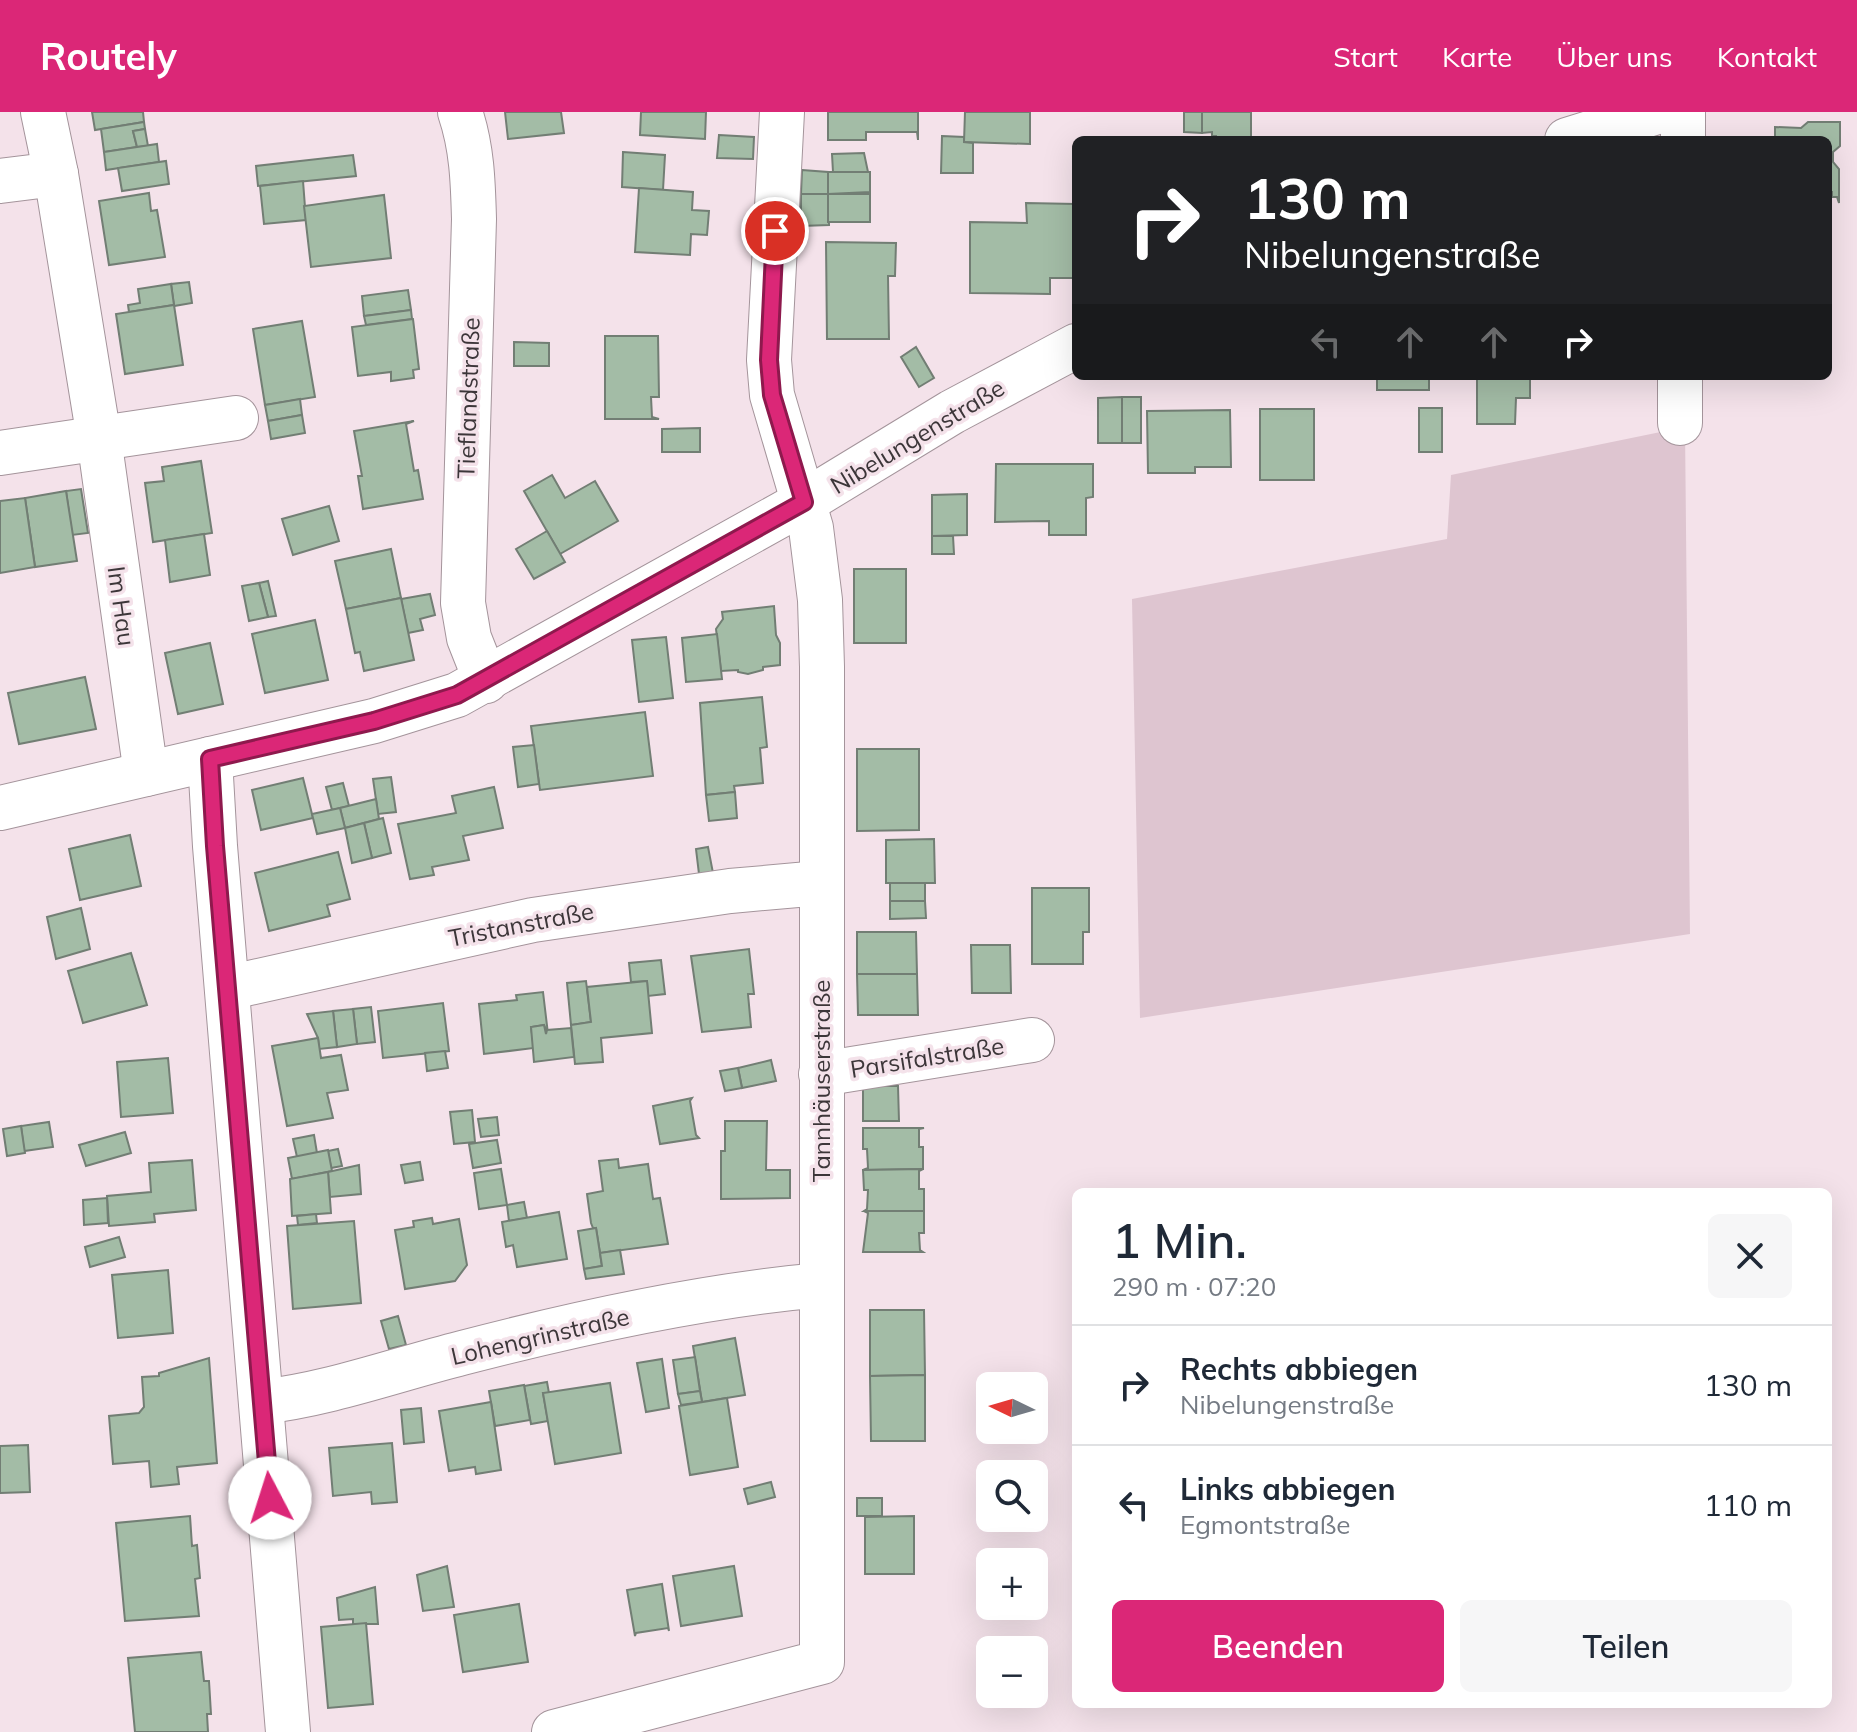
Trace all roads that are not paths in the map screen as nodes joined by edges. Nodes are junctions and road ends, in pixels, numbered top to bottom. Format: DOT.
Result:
graph roads {
  1 [pos="43,112"];
  2 [pos="460,112"];
  3 [pos="782,112"];
  4 [pos="1657,112"];
  5 [pos="1683,112"];
  6 [pos="1580,136"];
  7 [pos="1683,136"];
  8 [pos="56,174"];
  9 [pos="0,181"];
  10 [pos="1072,348"];
  11 [pos="1680,380"];
  12 [pos="236,418"];
  13 [pos="1680,423"];
  14 [pos="99,438"];
  15 [pos="0,453"];
  16 [pos="804,502"];
  17 [pos="486,681"];
  18 [pos="210,759"];
  19 [pos="146,774"];
  20 [pos="0,808"];
  21 [pos="820,883"];
  22 [pos="227,988"];
  23 [pos="1032,1040"];
  24 [pos="821,1074"];
  25 [pos="822,1285"];
  26 [pos="261,1402"];
  27 [pos="655,1718"];
  28 [pos="288,1732"];
  29 [pos="554,1732"];
  1 -- 8 [label="street, Im Hau"];
  2 -- 17 [label="street, Tieflandstraße"];
  3 -- 16 [label="street, Tannhäuserstraße"];
  4 -- 6 [label="street"];
  5 -- 7 [label="street"];
  8 -- 9 [label="street"];
  8 -- 14 [label="street, Im Hau"];
  10 -- 16 [label="street, Nibelungenstraße"];
  11 -- 13 [label="street"];
  12 -- 14 [label="street"];
  14 -- 15 [label="street"];
  14 -- 19 [label="street, Im Hau"];
  16 -- 17 [label="street, Nibelungenstraße"];
  16 -- 21 [label="street, Tannhäuserstraße"];
  17 -- 18 [label="street, Nibelungenstraße"];
  18 -- 19 [label="street, Nibelungenstraße"];
  18 -- 22 [label="street"];
  19 -- 20 [label="street, Nibelungenstraße"];
  21 -- 22 [label="street, Tristanstraße"];
  21 -- 24 [label="street, Tannhäuserstraße"];
  22 -- 26 [label="street"];
  23 -- 24 [label="street, Parsifalstraße"];
  24 -- 25 [label="street, Tannhäuserstraße"];
  25 -- 26 [label="street, Lohengrinstraße"];
  25 -- 27 [label="street, Tannhäuserstraße"];
  26 -- 28 [label="street"];
  27 -- 29 [label="street"];
}
